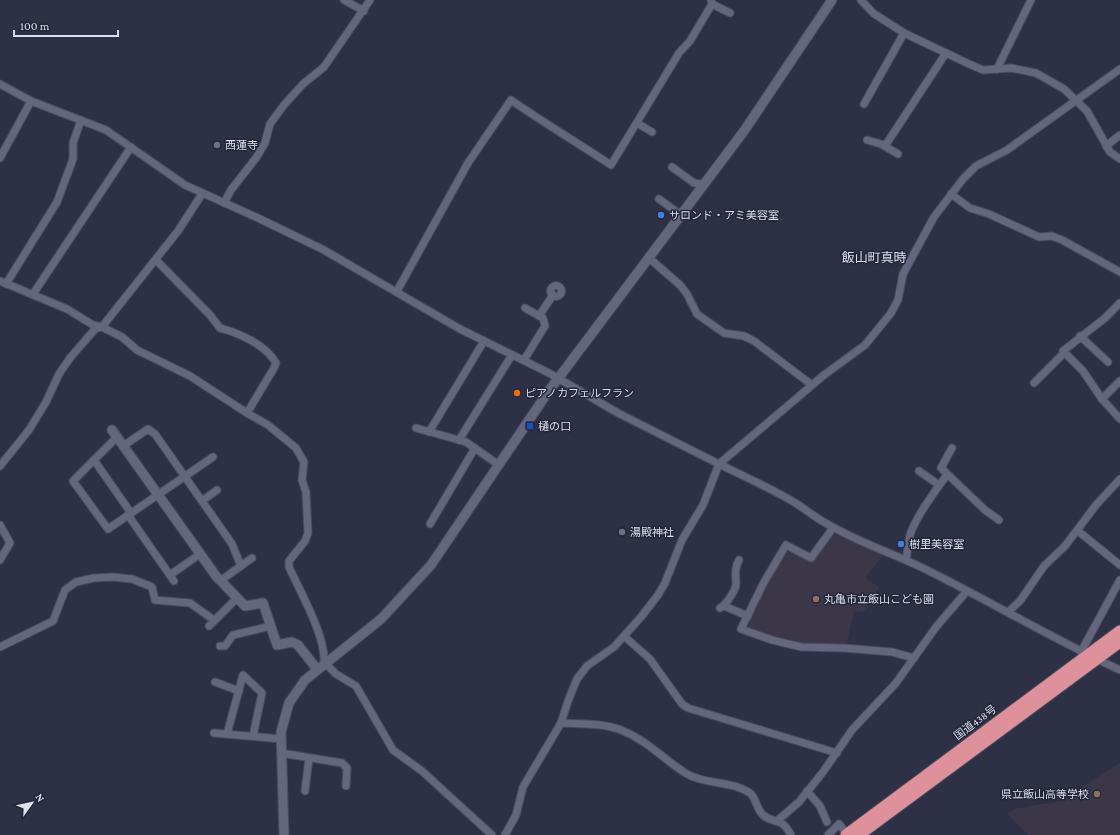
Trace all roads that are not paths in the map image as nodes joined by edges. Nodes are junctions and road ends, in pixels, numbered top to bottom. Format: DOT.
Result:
graph roads {
  1 [pos="344,0"];
  2 [pos="370,0"];
  3 [pos="832,0"];
  4 [pos="861,0"];
  5 [pos="1032,0"];
  6 [pos="711,2"];
  7 [pos="364,11"];
  8 [pos="730,13"];
  9 [pos="904,33"];
  10 [pos="946,53"];
  11 [pos="997,69"];
  12 [pos="1120,69"];
  13 [pos="0,84"];
  14 [pos="31,100"];
  15 [pos="1075,101"];
  16 [pos="864,104"];
  17 [pos="81,120"];
  18 [pos="637,124"];
  19 [pos="652,132"];
  20 [pos="1120,135"];
  21 [pos="867,140"];
  22 [pos="131,146"];
  23 [pos="885,146"];
  24 [pos="1106,146"];
  25 [pos="898,154"];
  26 [pos="0,158"];
  27 [pos="1120,159"];
  28 [pos="672,167"];
  29 [pos="704,184"];
  30 [pos="202,194"];
  31 [pos="951,194"];
  32 [pos="659,199"];
  33 [pos="224,203"];
  34 [pos="681,215"];
  35 [pos="649,258"];
  36 [pos="156,260"];
  37 [pos="1120,272"];
  38 [pos="3,282"];
  39 [pos="397,291"];
  40 [pos="33,294"];
  41 [pos="553,295"];
  42 [pos="1120,303"];
  43 [pos="525,308"];
  44 [pos="539,316"];
  45 [pos="102,327"];
  46 [pos="1080,336"];
  47 [pos="484,341"];
  48 [pos="1064,353"];
  49 [pos="512,355"];
  50 [pos="524,360"];
  51 [pos="1108,362"];
  52 [pos="558,378"];
  53 [pos="1120,381"];
  54 [pos="1034,383"];
  55 [pos="812,385"];
  56 [pos="1102,399"];
  57 [pos="247,413"];
  58 [pos="1120,419"];
  59 [pos="416,428"];
  60 [pos="429,432"];
  61 [pos="115,434"];
  62 [pos="459,440"];
  63 [pos="123,446"];
  64 [pos="475,448"];
  65 [pos="952,448"];
  66 [pos="212,457"];
  67 [pos="94,460"];
  68 [pos="719,464"];
  69 [pos="499,465"];
  70 [pos="0,466"];
  71 [pos="919,471"];
  72 [pos="947,475"];
  73 [pos="185,476"];
  74 [pos="1120,479"];
  75 [pos="939,485"];
  76 [pos="217,490"];
  77 [pos="158,494"];
  78 [pos="202,500"];
  79 [pos="129,514"];
  80 [pos="998,520"];
  81 [pos="430,524"];
  82 [pos="0,525"];
  83 [pos="833,528"];
  84 [pos="1078,531"];
  85 [pos="200,554"];
  86 [pos="252,558"];
  87 [pos="0,560"];
  88 [pos="739,560"];
  89 [pos="906,560"];
  90 [pos="1120,565"];
  91 [pos="241,566"];
  92 [pos="1120,580"];
  93 [pos="220,581"];
  94 [pos="967,592"];
  95 [pos="237,598"];
  96 [pos="1008,612"];
  97 [pos="748,616"];
  98 [pos="214,620"];
  99 [pos="208,626"];
  100 [pos="271,626"];
  101 [pos="1120,631"];
  102 [pos="624,636"];
  103 [pos="1120,642"];
  104 [pos="220,646"];
  105 [pos="0,647"];
  106 [pos="1088,656"];
  107 [pos="914,658"];
  108 [pos="320,666"];
  109 [pos="1120,670"];
  110 [pos="215,682"];
  111 [pos="239,691"];
  112 [pos="561,723"];
  113 [pos="214,733"];
  114 [pos="227,734"];
  115 [pos="253,736"];
  116 [pos="281,739"];
  117 [pos="281,753"];
  118 [pos="836,753"];
  119 [pos="309,758"];
  120 [pos="346,786"];
  121 [pos="305,791"];
  122 [pos="807,791"];
  123 [pos="778,820"];
  124 [pos="827,822"];
  125 [pos="284,835"];
  126 [pos="492,835"];
  127 [pos="505,835"];
  128 [pos="791,835"];
  129 [pos="828,835"];
  130 [pos="847,835"];
  131 [pos="859,835"];
  1 -- 7 [label="street"];
  2 -- 7 [label="street"];
  3 -- 29 [label="street"];
  4 -- 9 [label="street"];
  5 -- 11 [label="street"];
  6 -- 8 [label="street"];
  6 -- 18 [label="street"];
  7 -- 33 [label="street"];
  9 -- 10 [label="street"];
  9 -- 16 [label="street"];
  10 -- 11 [label="street"];
  10 -- 23 [label="street"];
  11 -- 15 [label="street"];
  12 -- 15 [label="street"];
  13 -- 14 [label="street"];
  14 -- 17 [label="street"];
  14 -- 26 [label="street"];
  15 -- 24 [label="street"];
  15 -- 31 [label="street"];
  17 -- 22 [label="street"];
  17 -- 38 [label="street"];
  18 -- 19 [label="street"];
  18 -- 39 [label="street"];
  20 -- 24 [label="street"];
  21 -- 23 [label="street"];
  22 -- 30 [label="street"];
  22 -- 40 [label="street"];
  23 -- 25 [label="street"];
  24 -- 27 [label="street"];
  28 -- 29 [label="street"];
  29 -- 34 [label="street"];
  30 -- 33 [label="street"];
  30 -- 36 [label="street"];
  31 -- 37 [label="street"];
  31 -- 55 [label="street"];
  32 -- 34 [label="street"];
  33 -- 39 [label="street"];
  34 -- 35 [label="street"];
  35 -- 52 [label="street"];
  35 -- 55 [label="street"];
  36 -- 45 [label="street"];
  36 -- 57 [label="street"];
  38 -- 40 [label="street"];
  39 -- 47 [label="street"];
  40 -- 45 [label="street"];
  41 -- 44 [label="street"];
  42 -- 46 [label="street"];
  43 -- 44 [label="street"];
  44 -- 50 [label="street"];
  45 -- 57 [label="street"];
  45 -- 70 [label="street"];
  46 -- 48 [label="street"];
  46 -- 51 [label="street"];
  47 -- 49 [label="street"];
  47 -- 60 [label="street"];
  48 -- 54 [label="street"];
  48 -- 56 [label="street"];
  49 -- 50 [label="street"];
  49 -- 62 [label="street"];
  50 -- 52 [label="street"];
  52 -- 68 [label="street"];
  52 -- 69 [label="street"];
  53 -- 56 [label="street"];
  55 -- 68 [label="street"];
  56 -- 58 [label="street"];
  57 -- 108 [label="street"];
  59 -- 60 [label="street"];
  60 -- 62 [label="street"];
  61 -- 63 [label="street"];
  61 -- 67 [label="street"];
  62 -- 64 [label="street"];
  63 -- 73 [label="street"];
  63 -- 77 [label="street"];
  64 -- 69 [label="street"];
  64 -- 81 [label="street"];
  65 -- 72 [label="street"];
  66 -- 73 [label="street"];
  67 -- 79 [label="street"];
  67 -- 79 [label="street"];
  68 -- 83 [label="street"];
  68 -- 102 [label="street"];
  69 -- 108 [label="street"];
  71 -- 75 [label="street"];
  72 -- 75 [label="street"];
  72 -- 80 [label="street"];
  73 -- 77 [label="street"];
  73 -- 78 [label="street"];
  74 -- 84 [label="street"];
  75 -- 89 [label="street"];
  76 -- 78 [label="street"];
  77 -- 79 [label="street"];
  77 -- 85 [label="street"];
  78 -- 91 [label="street"];
  79 -- 85 [label="street"];
  82 -- 87 [label="street"];
  83 -- 89 [label="street"];
  83 -- 97 [label="street"];
  84 -- 90 [label="street"];
  84 -- 96 [label="street"];
  85 -- 93 [label="street"];
  86 -- 91 [label="street"];
  88 -- 97 [label="street"];
  89 -- 94 [label="street"];
  91 -- 93 [label="street"];
  92 -- 106 [label="street"];
  93 -- 95 [label="street"];
  94 -- 96 [label="street"];
  94 -- 107 [label="street"];
  95 -- 98 [label="street"];
  95 -- 100 [label="street"];
  96 -- 106 [label="street"];
  97 -- 107 [label="street"];
  98 -- 99 [label="street"];
  98 -- 105 [label="street"];
  100 -- 104 [label="street"];
  100 -- 108 [label="street"];
  101 -- 106 [label="highway, 国道438号"];
  102 -- 112 [label="street"];
  102 -- 118 [label="street"];
  103 -- 106 [label="highway, 国道438号"];
  106 -- 109 [label="street"];
  106 -- 130 [label="highway, 国道438号"];
  106 -- 131 [label="highway, 国道438号"];
  107 -- 118 [label="street"];
  108 -- 116 [label="street"];
  108 -- 126 [label="street"];
  110 -- 111 [label="street"];
  111 -- 114 [label="street"];
  111 -- 115 [label="street"];
  112 -- 123 [label="street"];
  112 -- 127 [label="street"];
  113 -- 114 [label="street"];
  114 -- 115 [label="street"];
  115 -- 116 [label="street"];
  116 -- 117 [label="street"];
  117 -- 119 [label="street"];
  117 -- 125 [label="street"];
  118 -- 122 [label="street"];
  119 -- 120 [label="street"];
  119 -- 121 [label="street"];
  122 -- 123 [label="street"];
  122 -- 124 [label="street"];
  123 -- 128 [label="street"];
  129 -- 130 [label="street"];
}
